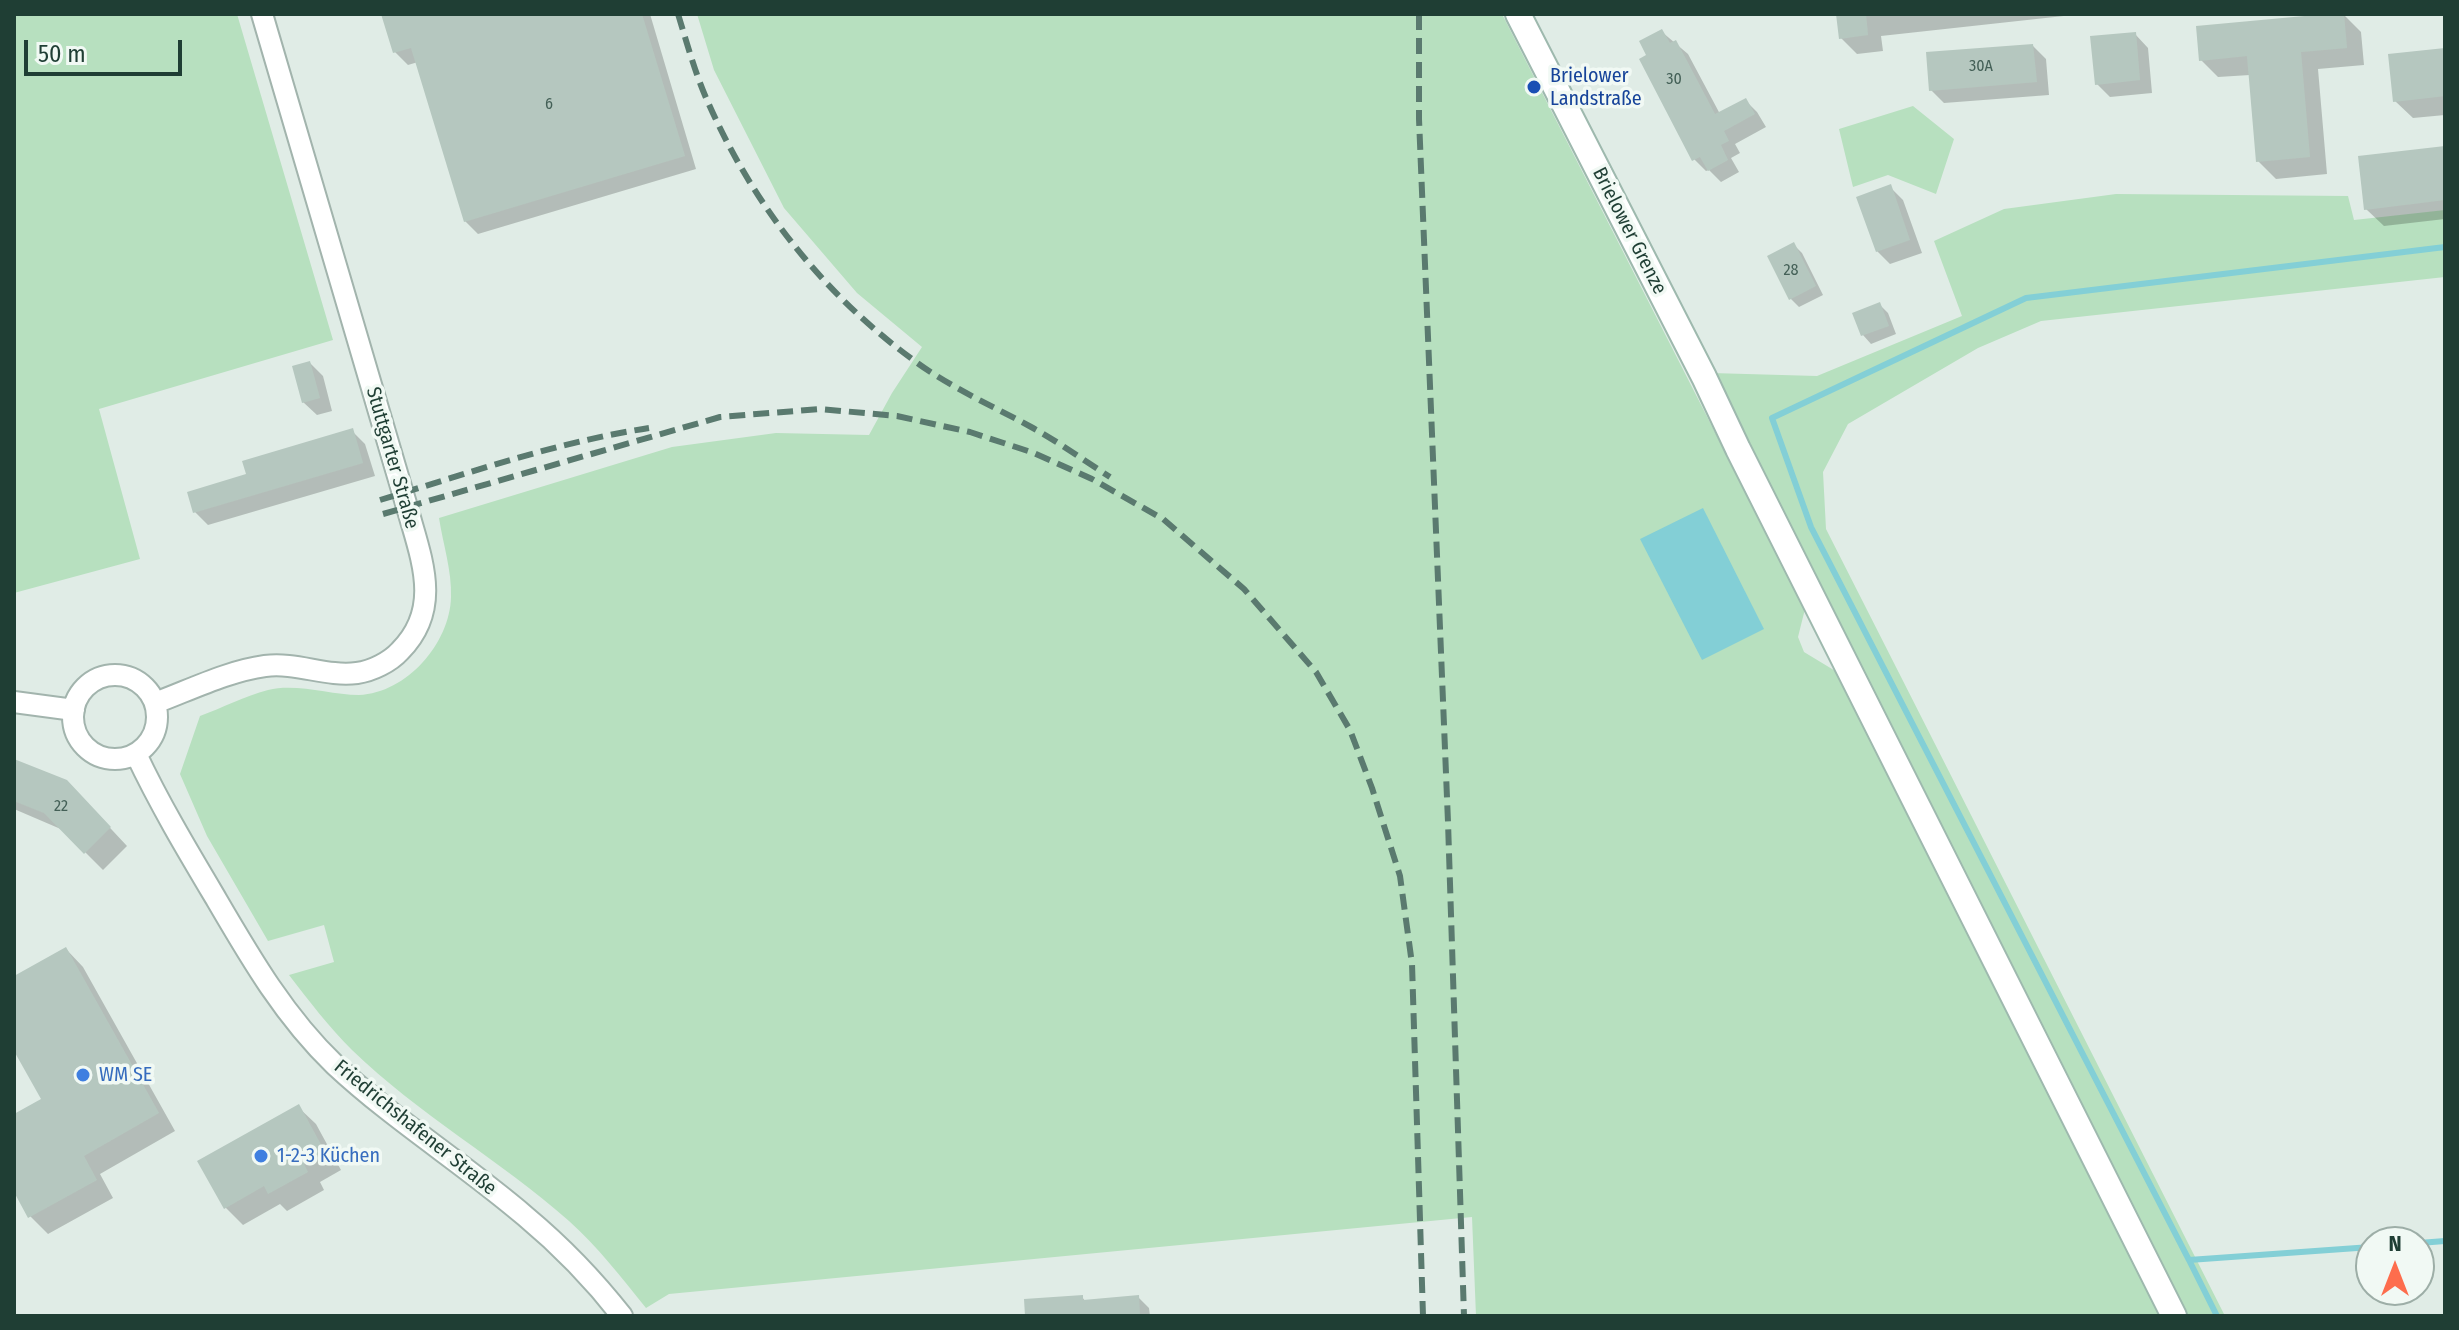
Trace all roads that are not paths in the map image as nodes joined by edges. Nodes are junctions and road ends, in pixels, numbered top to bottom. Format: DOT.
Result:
graph roads {
  1 [pos="262,14"];
  2 [pos="1518,14"];
  3 [pos="14,702"];
  4 [pos="155,703"];
  5 [pos="74,710"];
  6 [pos="136,754"];
  7 [pos="622,1316"];
  8 [pos="2174,1316"];
  1 -- 4 [label="street, Stuttgarter Straße"];
  2 -- 8 [label="main road, Brielower Grenze"];
  3 -- 5 [label="street"];
  4 -- 5 [label="street"];
  4 -- 6 [label="street"];
  5 -- 6 [label="street"];
  6 -- 7 [label="street, Friedrichshafener Straße"];
}
